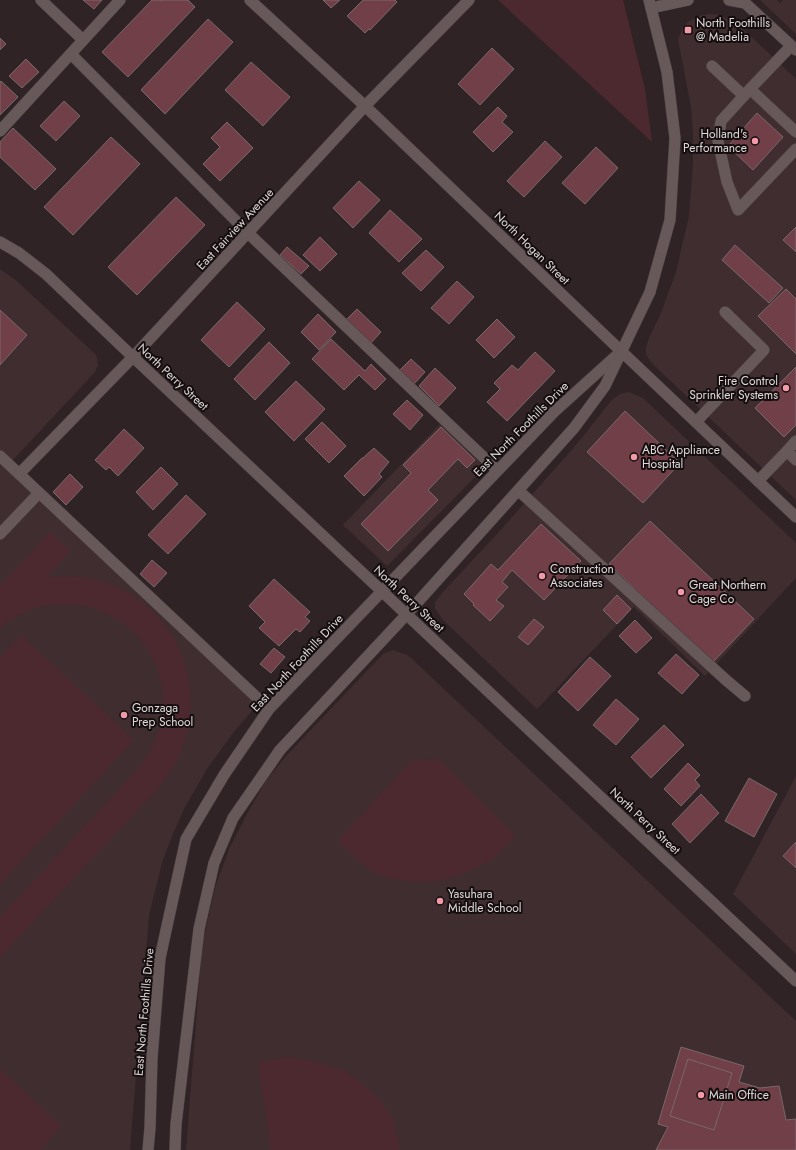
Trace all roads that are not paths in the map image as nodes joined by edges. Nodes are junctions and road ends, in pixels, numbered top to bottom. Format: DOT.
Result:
graph roads {
  1 [pos="41,0"];
  2 [pos="120,0"];
  3 [pos="250,0"];
  4 [pos="469,0"];
  5 [pos="688,0"];
  6 [pos="729,0"];
  7 [pos="650,4"];
  8 [pos="83,40"];
  9 [pos="793,48"];
  10 [pos="71,54"];
  11 [pos="712,66"];
  12 [pos="747,92"];
  13 [pos="365,106"];
  14 [pos="0,131"];
  15 [pos="796,132"];
  16 [pos="796,149"];
  17 [pos="248,233"];
  18 [pos="0,242"];
  19 [pos="726,312"];
  20 [pos="621,351"];
  21 [pos="133,358"];
  22 [pos="696,422"];
  23 [pos="796,441"];
  24 [pos="787,451"];
  25 [pos="0,456"];
  26 [pos="796,460"];
  27 [pos="498,470"];
  28 [pos="19,474"];
  29 [pos="758,481"];
  30 [pos="519,491"];
  31 [pos="39,493"];
  32 [pos="796,517"];
  33 [pos="0,534"];
  34 [pos="382,590"];
  35 [pos="407,614"];
  36 [pos="745,696"];
  37 [pos="269,709"];
  38 [pos="796,981"];
  39 [pos="148,1150"];
  40 [pos="175,1150"];
  1 -- 8 [label="street"];
  2 -- 8 [label="street"];
  3 -- 13 [label="street, North Hogan Street"];
  4 -- 13 [label="street, East Fairview Avenue"];
  5 -- 7 [label="street"];
  6 -- 9 [label="street"];
  7 -- 20 [label="street, East North Foothills Drive"];
  8 -- 10 [label="street"];
  9 -- 12 [label="street"];
  10 -- 14 [label="street"];
  10 -- 17 [label="street"];
  11 -- 12 [label="street"];
  12 -- 15 [label="street"];
  12 -- 16 [label="street"];
  13 -- 17 [label="street, East Fairview Avenue"];
  13 -- 20 [label="street, North Hogan Street"];
  17 -- 21 [label="street, East Fairview Avenue"];
  17 -- 27 [label="street"];
  18 -- 21 [label="street, North Perry Street"];
  19 -- 22 [label="street"];
  20 -- 22 [label="street, North Hogan Street"];
  20 -- 27 [label="street, East North Foothills Drive"];
  20 -- 30 [label="street, East North Foothills Drive"];
  21 -- 28 [label="street, East Fairview Avenue"];
  21 -- 34 [label="street, North Perry Street"];
  22 -- 29 [label="street, North Hogan Street"];
  23 -- 24 [label="street"];
  24 -- 26 [label="street"];
  24 -- 29 [label="street"];
  25 -- 28 [label="street"];
  27 -- 34 [label="street, East North Foothills Drive"];
  28 -- 31 [label="street"];
  29 -- 32 [label="street, North Hogan Street"];
  30 -- 35 [label="street, East North Foothills Drive"];
  30 -- 36 [label="street"];
  31 -- 33 [label="street"];
  31 -- 37 [label="street"];
  34 -- 35 [label="street, North Perry Street"];
  34 -- 37 [label="street, East North Foothills Drive"];
  35 -- 38 [label="street, North Perry Street"];
  35 -- 40 [label="street, East North Foothills Drive"];
  37 -- 39 [label="street, East North Foothills Drive"];
}
